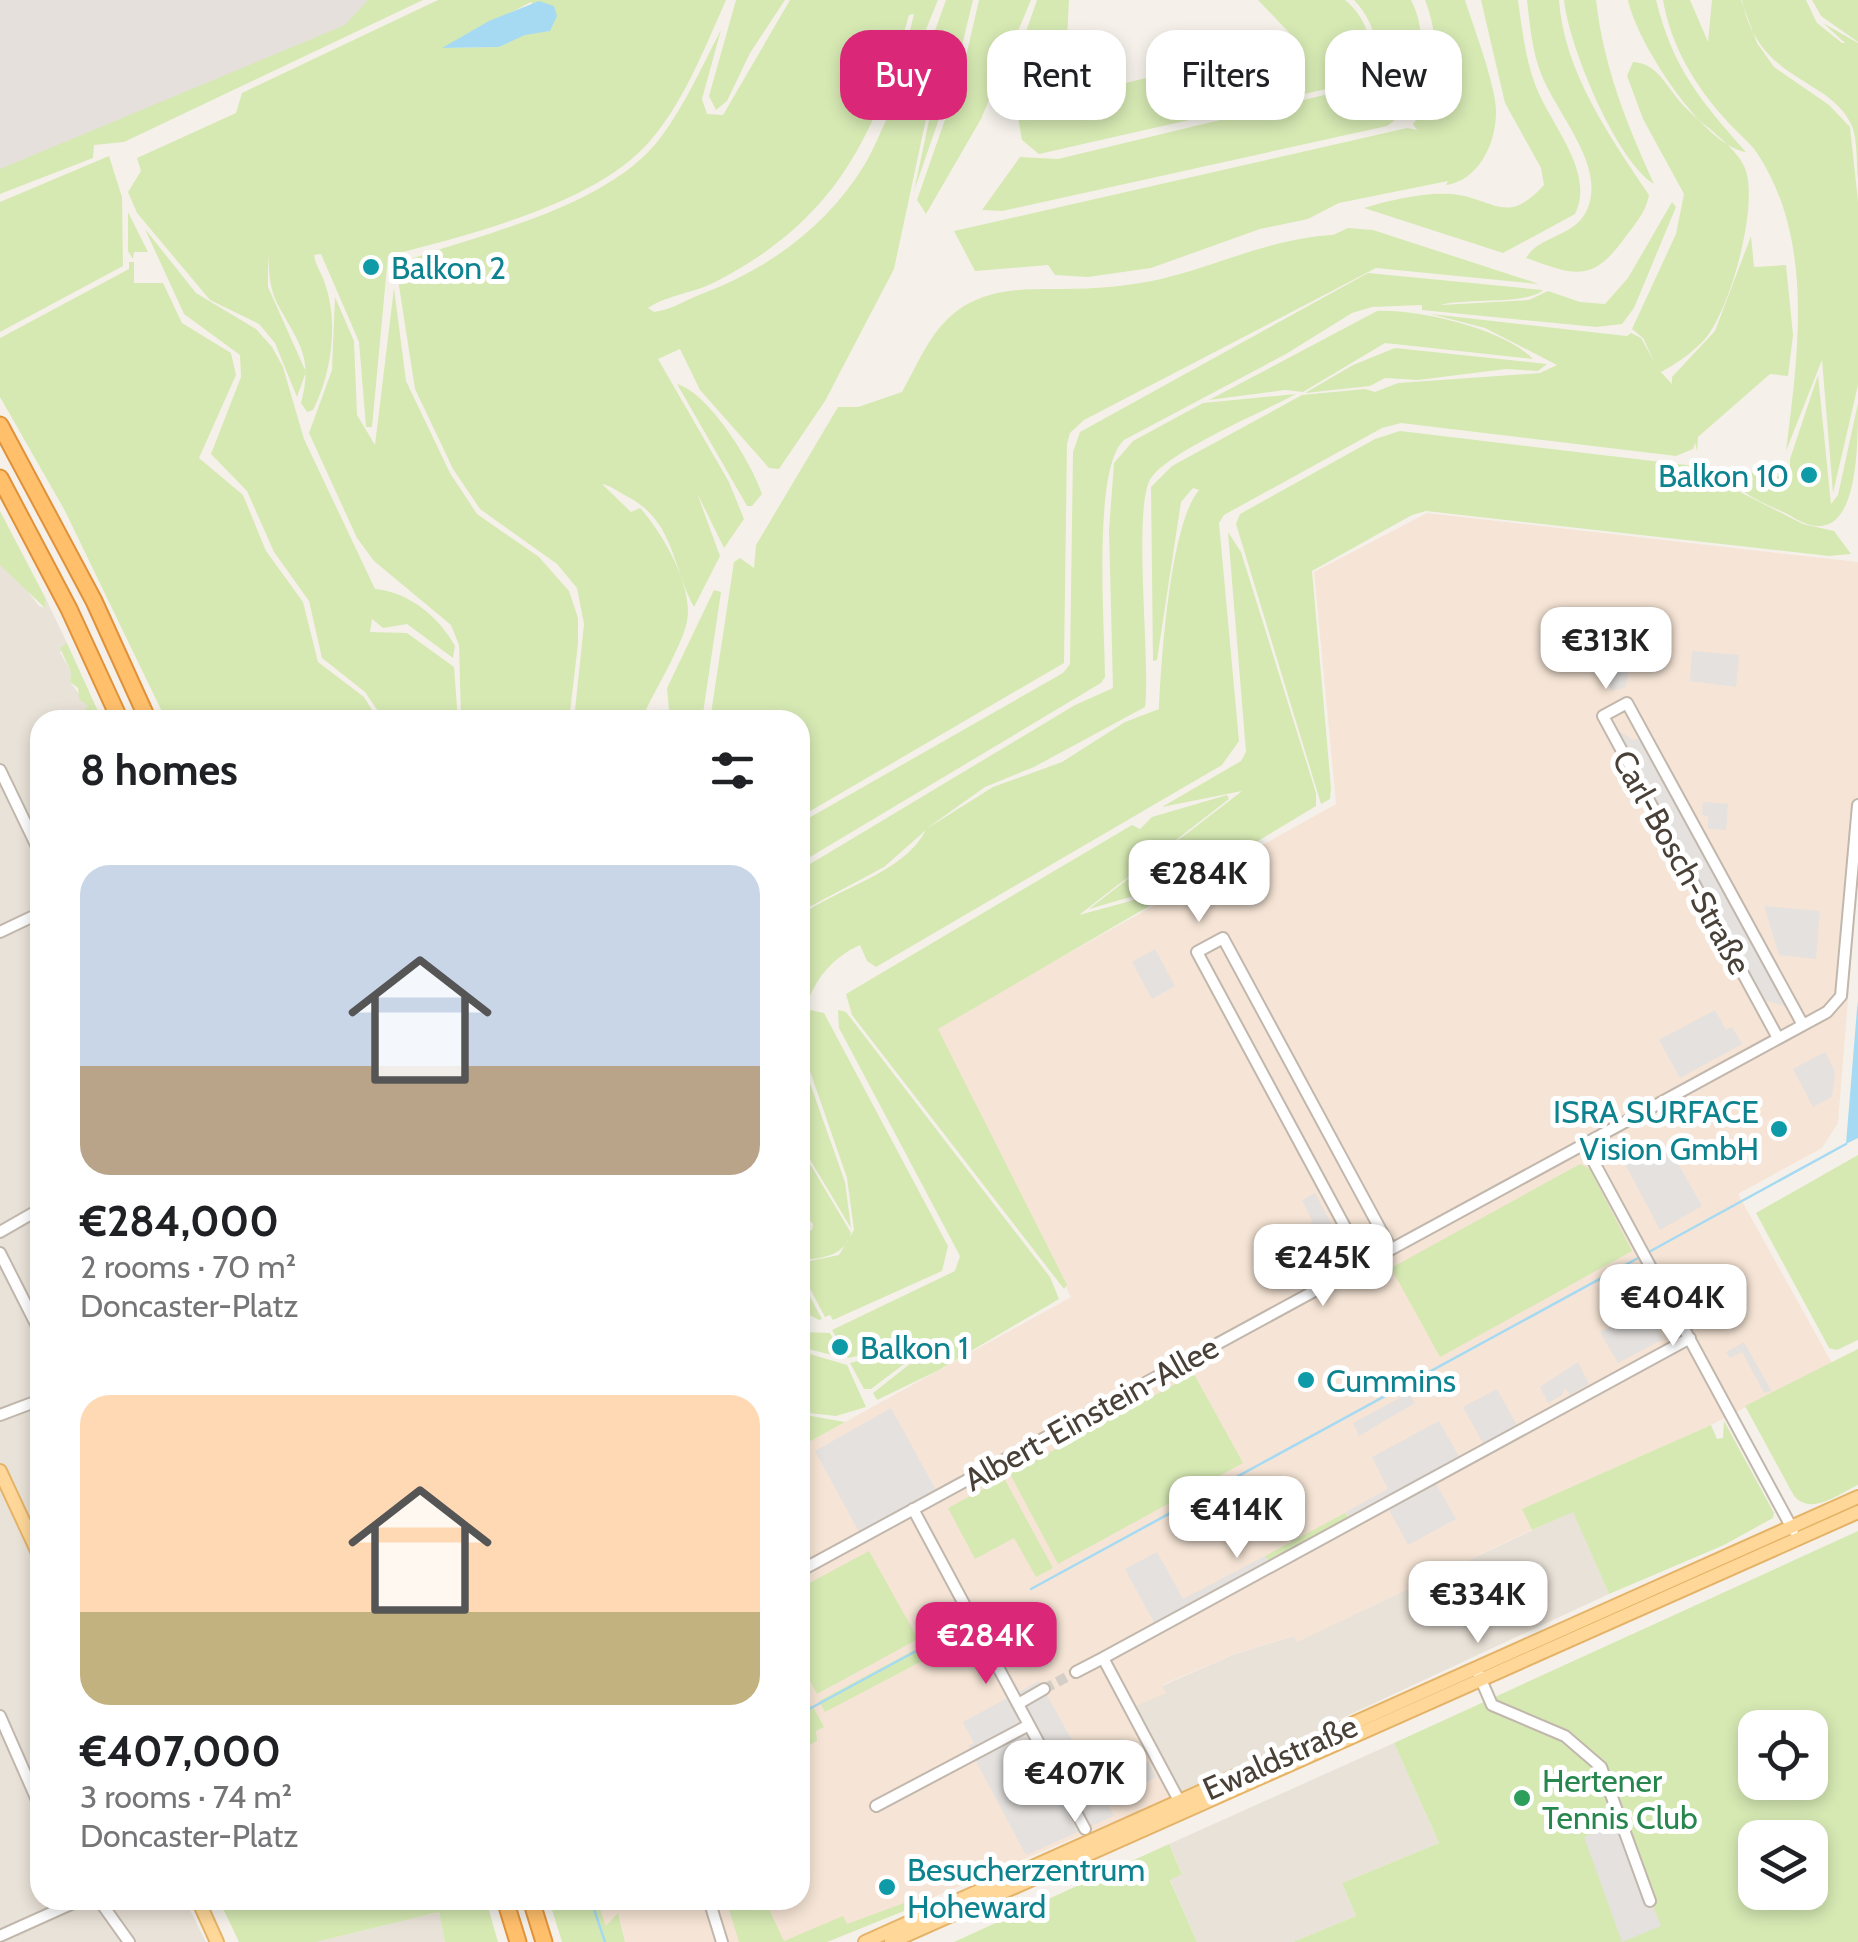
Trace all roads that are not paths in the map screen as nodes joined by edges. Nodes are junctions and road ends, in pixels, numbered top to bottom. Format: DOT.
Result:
graph roads {
  1 [pos="0,425"];
  2 [pos="0,478"];
  3 [pos="115,710"];
  4 [pos="143,710"];
  5 [pos="0,770"];
  6 [pos="1858,805"];
  7 [pos="30,832"];
  8 [pos="30,918"];
  9 [pos="0,932"];
  10 [pos="1804,1025"];
  11 [pos="1778,1038"];
  12 [pos="1584,1144"];
  13 [pos="30,1215"];
  14 [pos="0,1232"];
  15 [pos="1391,1249"];
  16 [pos="0,1253"];
  17 [pos="1365,1264"];
  18 [pos="30,1312"];
  19 [pos="1690,1338"];
  20 [pos="30,1404"];
  21 [pos="0,1415"];
  22 [pos="0,1471"];
  23 [pos="1858,1497"];
  24 [pos="913,1509"];
  25 [pos="1858,1512"];
  26 [pos="1794,1532"];
  27 [pos="30,1536"];
  28 [pos="810,1566"];
  29 [pos="1103,1658"];
  30 [pos="1076,1672"];
  31 [pos="1479,1675"];
  32 [pos="1044,1689"];
  33 [pos="1018,1704"];
  34 [pos="0,1716"];
  35 [pos="1029,1725"];
  36 [pos="4,1736"];
  37 [pos="30,1787"];
  38 [pos="876,1806"];
  39 [pos="1183,1806"];
  40 [pos="1086,1830"];
  41 [pos="1650,1900"];
  42 [pos="58,1910"];
  43 [pos="106,1910"];
  44 [pos="203,1910"];
  45 [pos="507,1910"];
  46 [pos="534,1910"];
  47 [pos="713,1910"];
  48 [pos="0,1936"];
  49 [pos="129,1942"];
  50 [pos="218,1942"];
  51 [pos="518,1942"];
  52 [pos="544,1942"];
  53 [pos="722,1942"];
  54 [pos="865,1942"];
  55 [pos="892,1942"];
  1 -- 4 [label="highway"];
  2 -- 3 [label="highway"];
  5 -- 7 [label="street"];
  6 -- 10 [label="street, Albert-Einstein-Allee"];
  8 -- 9 [label="street"];
  10 -- 11 [label="street, Albert-Einstein-Allee"];
  10 -- 11 [label="street, Carl-Bosch-Straße"];
  11 -- 12 [label="street, Albert-Einstein-Allee"];
  12 -- 15 [label="street, Albert-Einstein-Allee"];
  12 -- 19 [label="street"];
  13 -- 14 [label="street"];
  15 -- 17 [label="street, Albert-Einstein-Allee"];
  15 -- 17 [label="street"];
  16 -- 18 [label="street"];
  17 -- 24 [label="street, Albert-Einstein-Allee"];
  19 -- 26 [label="street"];
  19 -- 29 [label="street"];
  20 -- 21 [label="street"];
  22 -- 27 [label="main road"];
  23 -- 26 [label="main road, Ewaldstraße"];
  24 -- 28 [label="street, Albert-Einstein-Allee"];
  24 -- 33 [label="street"];
  25 -- 26 [label="main road, Ewaldstraße"];
  26 -- 31 [label="main road, Ewaldstraße"];
  29 -- 30 [label="street"];
  29 -- 39 [label="street"];
  31 -- 39 [label="main road, Ewaldstraße"];
  31 -- 41 [label="street"];
  32 -- 33 [label="street"];
  33 -- 35 [label="street"];
  34 -- 36 [label="street"];
  35 -- 38 [label="street"];
  35 -- 40 [label="street"];
  36 -- 37 [label="street"];
  39 -- 54 [label="main road, Ewaldstraße"];
  39 -- 55 [label="main road, Ewaldstraße"];
  42 -- 48 [label="street"];
  43 -- 49 [label="street"];
  44 -- 50 [label="main road"];
  45 -- 51 [label="highway"];
  46 -- 52 [label="highway"];
  47 -- 53 [label="street"];
}
